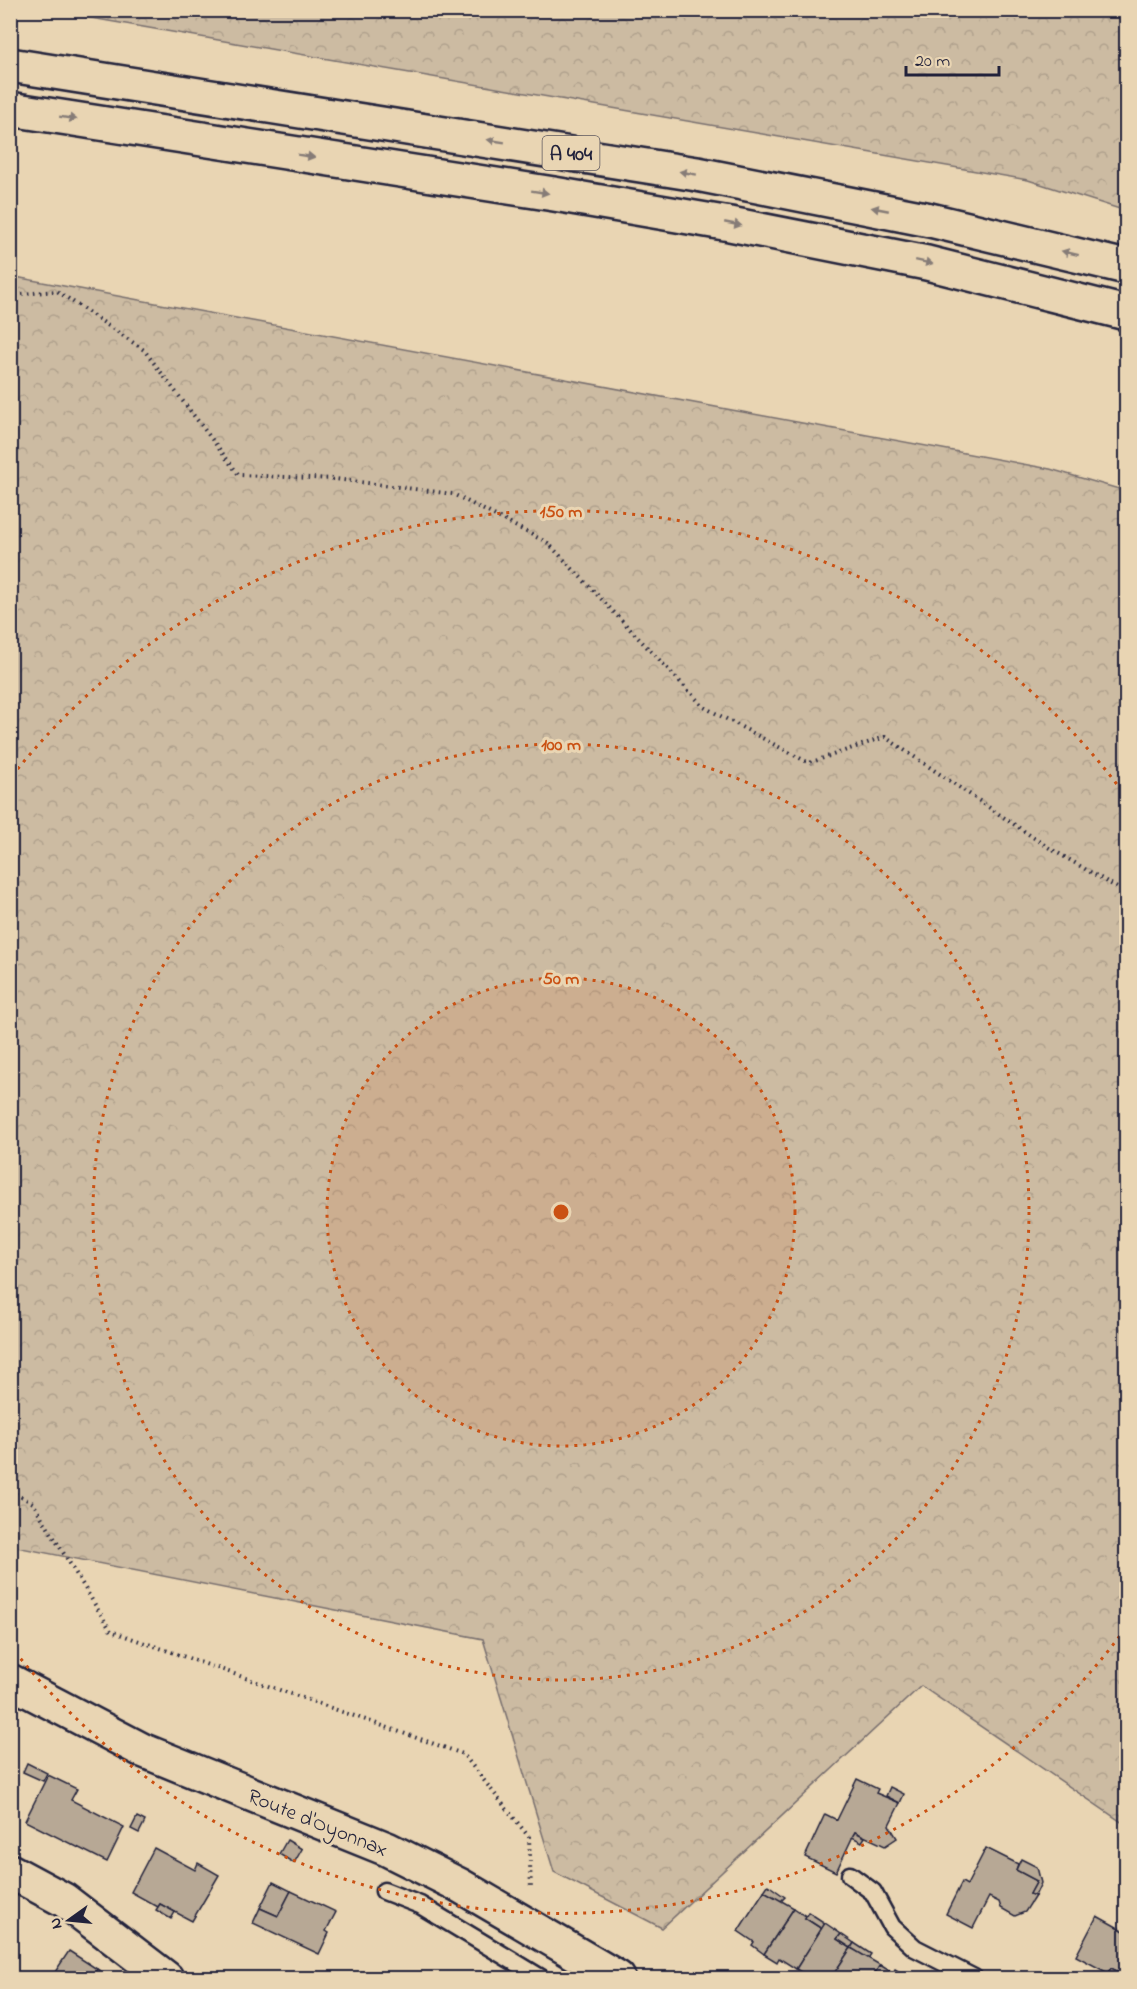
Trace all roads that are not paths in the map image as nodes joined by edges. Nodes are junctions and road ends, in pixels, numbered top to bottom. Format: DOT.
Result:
graph roads {
  1 [pos="10,65"];
  2 [pos="10,109"];
  3 [pos="1126,267"];
  4 [pos="1126,313"];
  5 [pos="10,1681"];
  6 [pos="10,1871"];
  7 [pos="850,1875"];
  8 [pos="384,1891"];
  9 [pos="166,1978"];
  10 [pos="541,1978"];
  11 [pos="618,1978"];
  12 [pos="974,1978"];
  3 -- 1 [label="main road, A 404, one-way"];
  2 -- 4 [label="main road, A 404, one-way"];
  5 -- 11 [label="main road, Route d'Oyonnax"];
  6 -- 9 [label="main road"];
  7 -- 12 [label="lane"];
  8 -- 10 [label="lane"];
}
